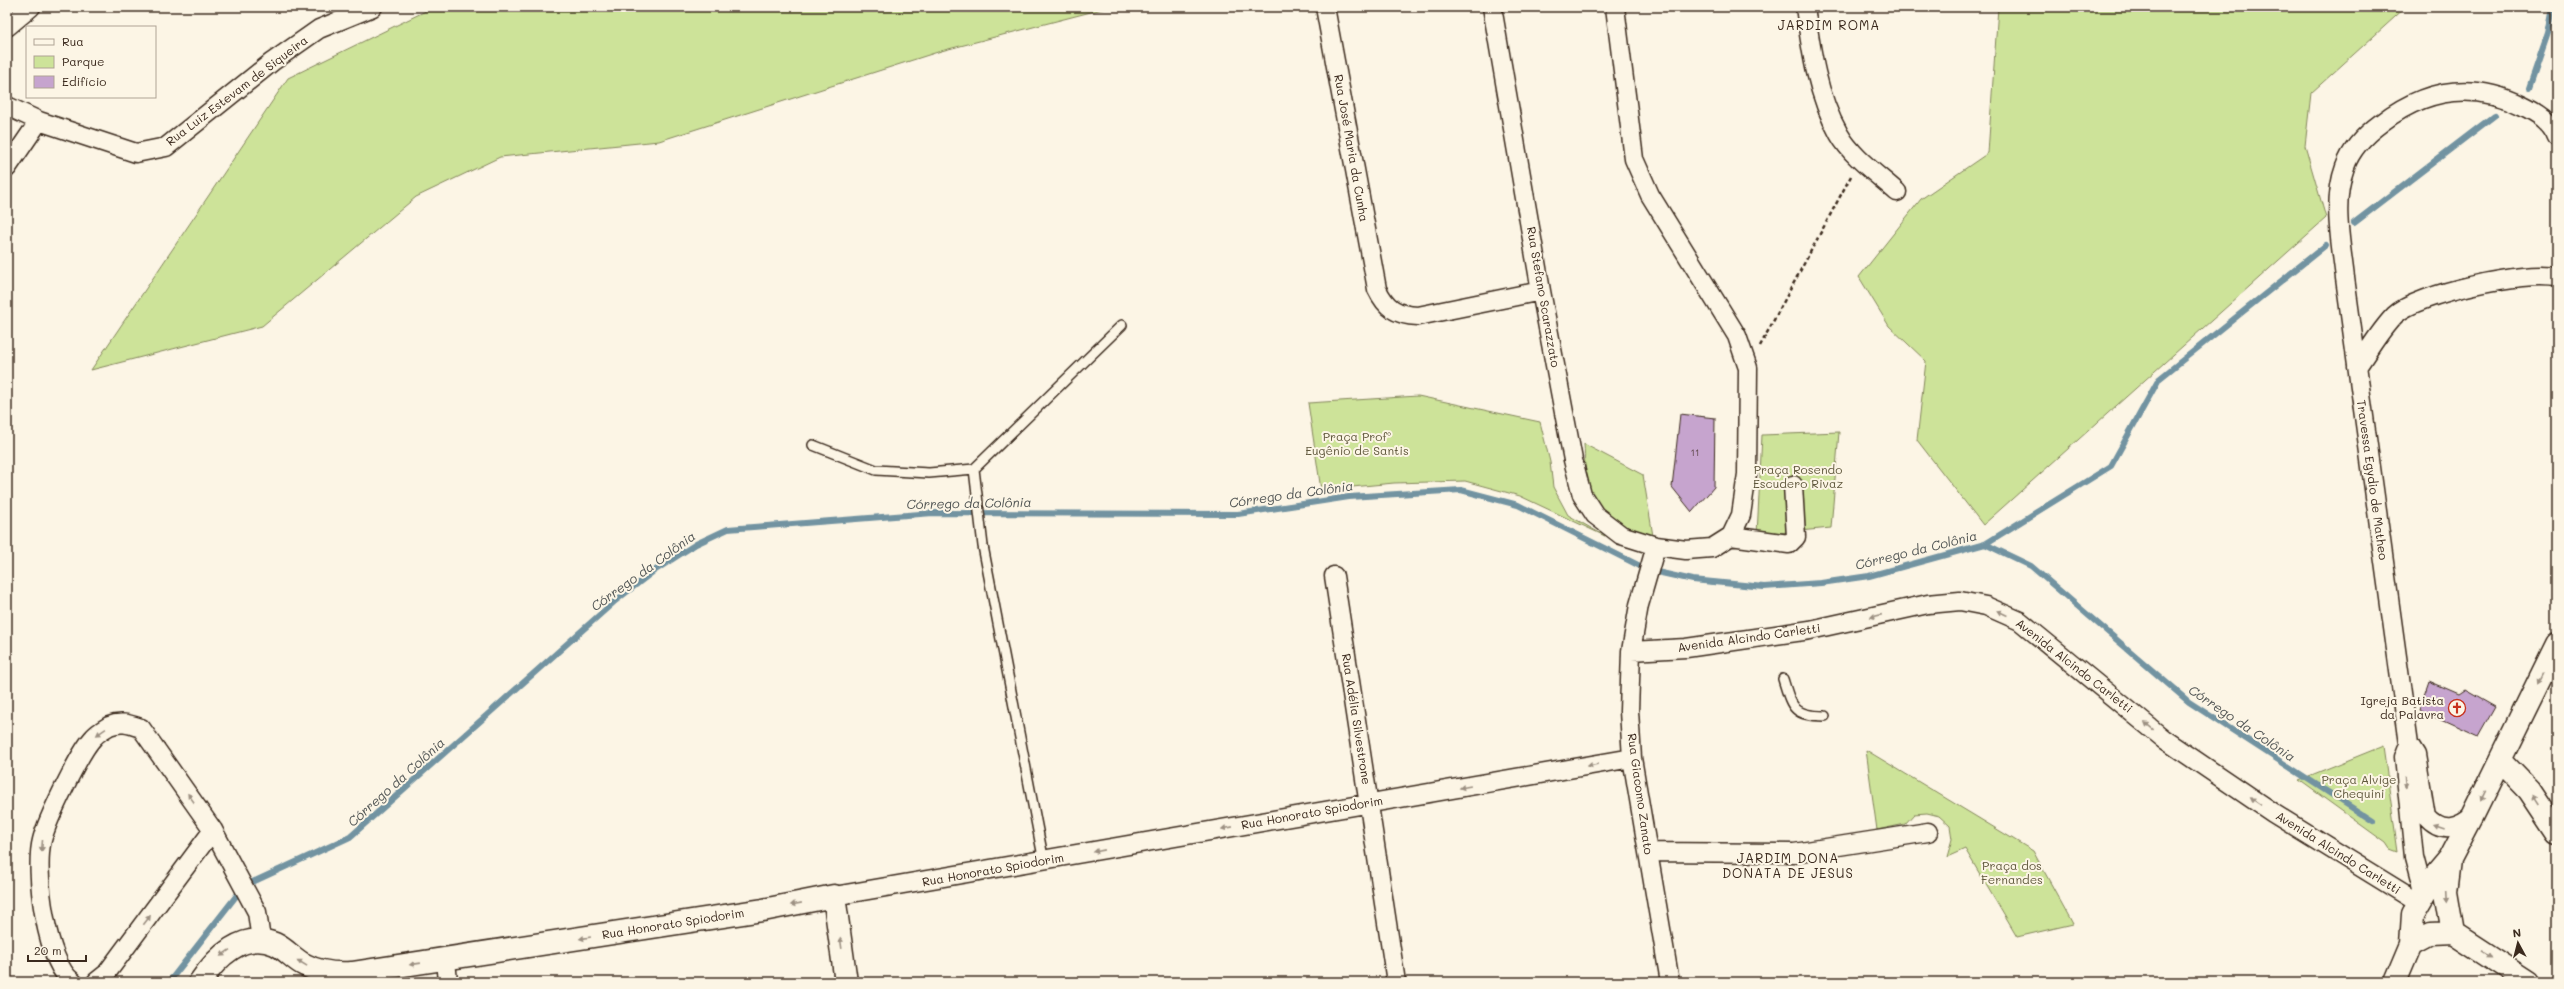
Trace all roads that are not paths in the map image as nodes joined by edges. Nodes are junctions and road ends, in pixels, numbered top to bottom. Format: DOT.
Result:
graph roads {
  1 [pos="31,7"];
  2 [pos="373,7"];
  3 [pos="1325,7"];
  4 [pos="1492,7"];
  5 [pos="1615,7"];
  6 [pos="1805,7"];
  7 [pos="7,27"];
  8 [pos="7,106"];
  9 [pos="39,121"];
  10 [pos="2557,137"];
  11 [pos="7,168"];
  12 [pos="1897,192"];
  13 [pos="2557,278"];
  14 [pos="1541,291"];
  15 [pos="1122,325"];
  16 [pos="2357,367"];
  17 [pos="813,445"];
  18 [pos="974,469"];
  19 [pos="1793,485"];
  20 [pos="1731,536"];
  21 [pos="1654,553"];
  22 [pos="1334,576"];
  23 [pos="2557,644"];
  24 [pos="1630,651"];
  25 [pos="1783,679"];
  26 [pos="1825,716"];
  27 [pos="2409,744"];
  28 [pos="1632,758"];
  29 [pos="2501,760"];
  30 [pos="1369,804"];
  31 [pos="2474,816"];
  32 [pos="213,830"];
  33 [pos="1928,832"];
  34 [pos="2557,832"];
  35 [pos="1648,852"];
  36 [pos="2450,859"];
  37 [pos="1044,862"];
  38 [pos="834,896"];
  39 [pos="2421,899"];
  40 [pos="2453,933"];
  41 [pos="261,940"];
  42 [pos="2412,944"];
  43 [pos="446,960"];
  44 [pos="353,978"];
  45 [pos="73,982"];
  46 [pos="96,982"];
  47 [pos="200,982"];
  48 [pos="448,982"];
  49 [pos="846,982"];
  50 [pos="1396,982"];
  51 [pos="1670,982"];
  52 [pos="2395,982"];
  53 [pos="2528,982"];
  1 -- 7 [label="street"];
  2 -- 9 [label="street, Rua Luiz Estevam de Siqueira"];
  3 -- 14 [label="street, Rua José Maria da Cunha"];
  4 -- 14 [label="street, Rua Stefano Scarazzato"];
  5 -- 20 [label="street"];
  6 -- 12 [label="street"];
  8 -- 9 [label="street, Rua Luiz Estevam de Siqueira"];
  9 -- 11 [label="street"];
  10 -- 16 [label="street, Travessa Egydio de Matheo"];
  13 -- 16 [label="street"];
  14 -- 21 [label="street, Rua Stefano Scarazzato"];
  15 -- 18 [label="lane"];
  16 -- 27 [label="street, Travessa Egydio de Matheo"];
  17 -- 18 [label="lane"];
  18 -- 37 [label="lane"];
  19 -- 20 [label="street"];
  20 -- 21 [label="street, Rua Stefano Scarazzato"];
  21 -- 24 [label="street, Rua Giacomo Zanato"];
  22 -- 30 [label="street, Rua Adélia Silvestrone"];
  23 -- 29 [label="street, one-way"];
  24 -- 28 [label="street, Rua Giacomo Zanato"];
  39 -- 24 [label="street, Avenida Alcindo Carletti, one-way"];
  25 -- 26 [label="lane"];
  31 -- 27 [label="street, Travessa Egydio de Matheo, one-way"];
  27 -- 39 [label="street, Travessa Egydio de Matheo, one-way"];
  28 -- 30 [label="street, Rua Honorato Spiodorim, one-way"];
  28 -- 35 [label="street, Rua Giacomo Zanato"];
  29 -- 31 [label="street, one-way"];
  34 -- 29 [label="street, one-way"];
  30 -- 37 [label="street, Rua Honorato Spiodorim, one-way"];
  30 -- 50 [label="street, Rua Adélia Silvestrone"];
  31 -- 36 [label="street"];
  32 -- 41 [label="street"];
  32 -- 45 [label="street, one-way"];
  46 -- 32 [label="street, one-way"];
  33 -- 35 [label="street"];
  35 -- 51 [label="street, Rua Giacomo Zanato"];
  36 -- 39 [label="street"];
  36 -- 40 [label="street, one-way"];
  37 -- 38 [label="street, Rua Honorato Spiodorim"];
  38 -- 43 [label="street, Rua Honorato Spiodorim, one-way"];
  49 -- 38 [label="street, one-way"];
  39 -- 42 [label="street"];
  40 -- 42 [label="street"];
  40 -- 53 [label="street, one-way"];
  44 -- 41 [label="street, Rua Honorato Spiodorim, one-way"];
  41 -- 47 [label="street, one-way"];
  42 -- 52 [label="street"];
  43 -- 44 [label="street, Rua Honorato Spiodorim, one-way"];
  43 -- 48 [label="street"];
}
